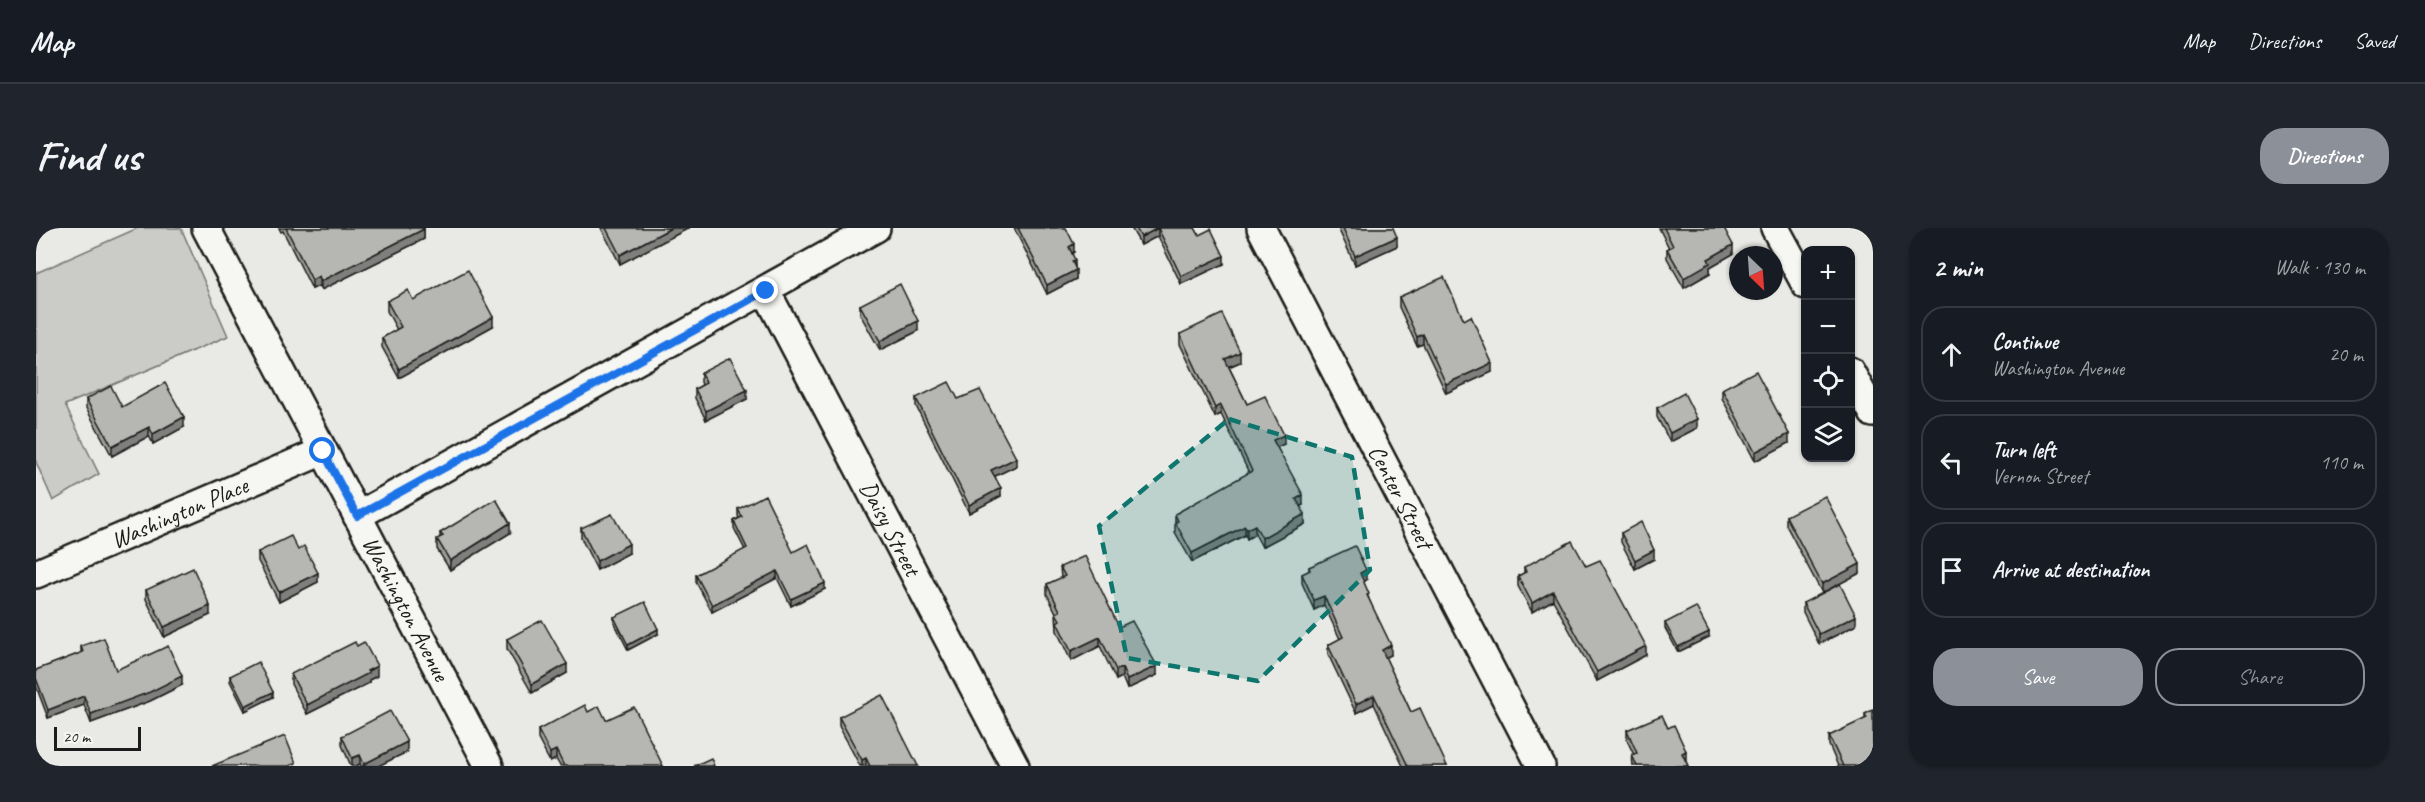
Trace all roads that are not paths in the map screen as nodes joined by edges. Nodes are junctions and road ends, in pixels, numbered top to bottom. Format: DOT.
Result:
graph roads {
  1 [pos="206,228"];
  2 [pos="876,228"];
  3 [pos="1261,228"];
  4 [pos="1775,228"];
  5 [pos="1801,276"];
  6 [pos="766,291"];
  7 [pos="1855,379"];
  8 [pos="1873,413"];
  9 [pos="323,451"];
  10 [pos="357,516"];
  11 [pos="36,574"];
  12 [pos="489,766"];
  13 [pos="1015,766"];
  14 [pos="1541,766"];
  1 -- 9 [label="street, Washington Avenue"];
  2 -- 6 [label="street"];
  3 -- 14 [label="street, Center Street"];
  4 -- 5 [label="street"];
  6 -- 10 [label="street"];
  6 -- 13 [label="street, Daisy Street"];
  7 -- 8 [label="street"];
  9 -- 10 [label="street, Washington Avenue"];
  9 -- 11 [label="street, Washington Place"];
  10 -- 12 [label="street, Washington Avenue"];
}
